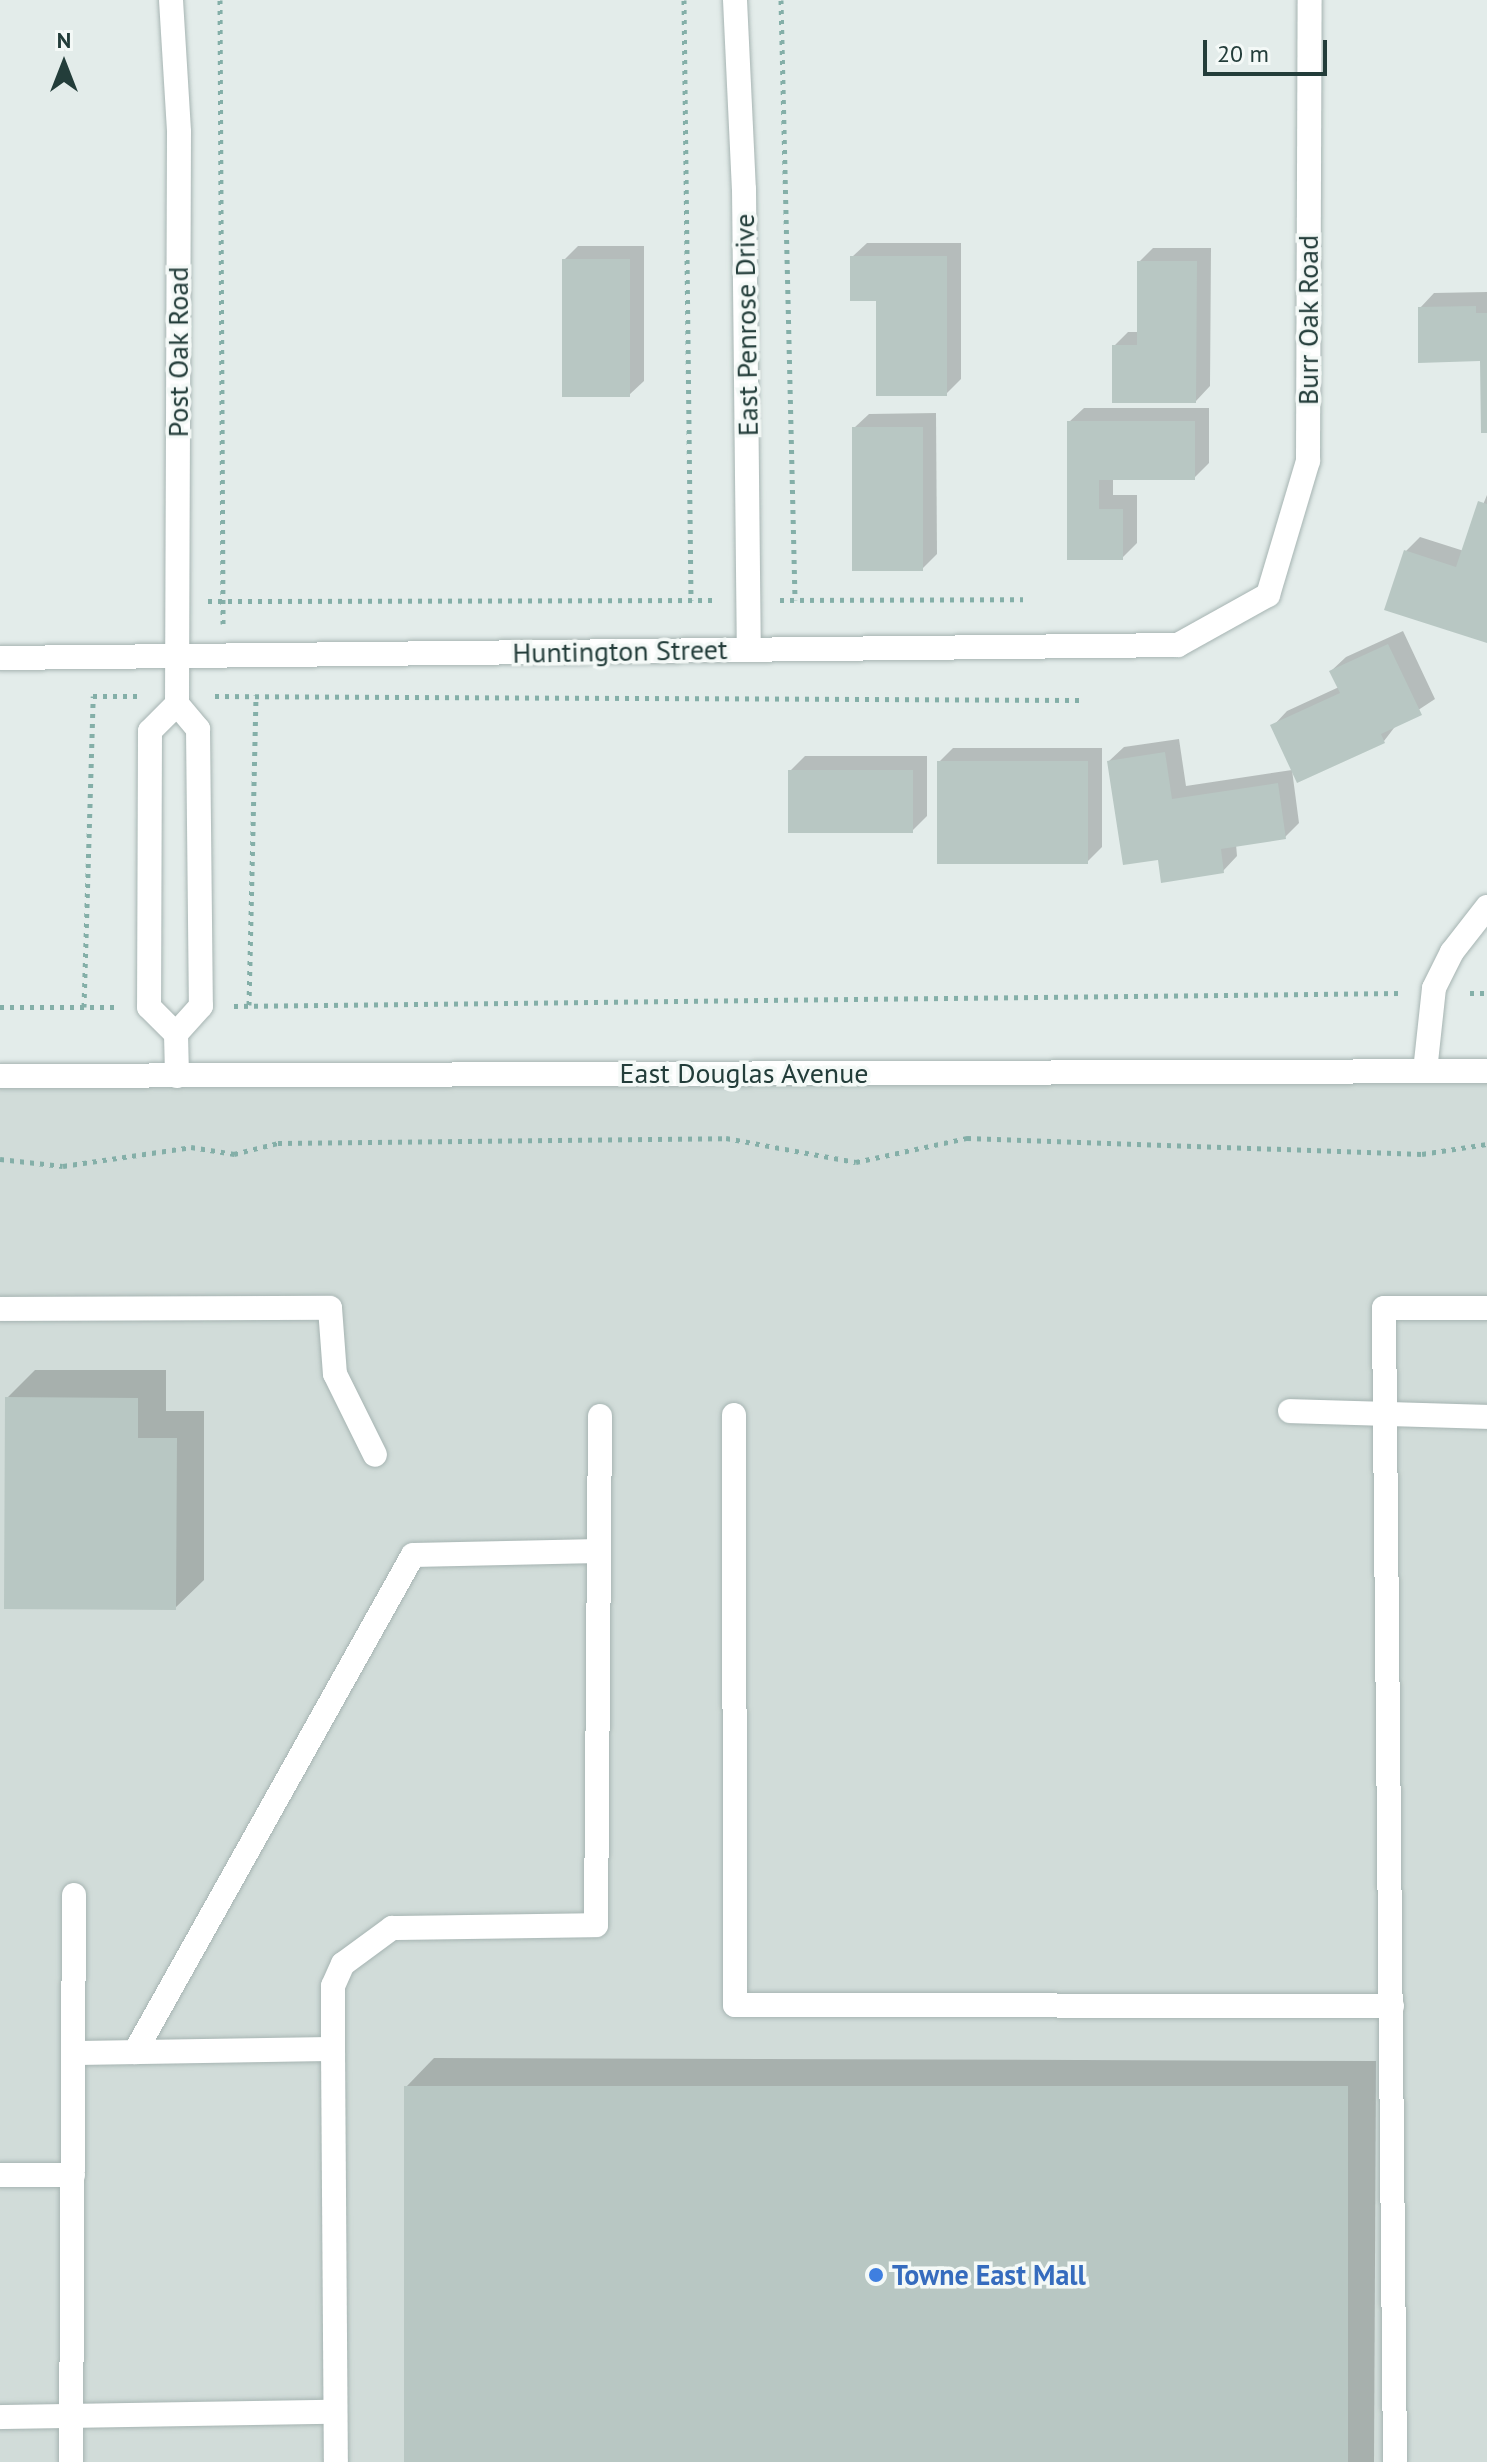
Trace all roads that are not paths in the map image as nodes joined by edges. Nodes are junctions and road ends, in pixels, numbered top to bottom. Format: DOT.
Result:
graph roads {
  1 [pos="171,0"];
  2 [pos="735,0"];
  3 [pos="1310,0"];
  4 [pos="1233,614"];
  5 [pos="749,649"];
  6 [pos="176,656"];
  7 [pos="0,658"];
  8 [pos="177,700"];
  9 [pos="1487,907"];
  10 [pos="176,1034"];
  11 [pos="1425,1071"];
  12 [pos="1487,1071"];
  13 [pos="0,1076"];
  14 [pos="177,1076"];
  15 [pos="1487,1308"];
  16 [pos="0,1309"];
  17 [pos="1290,1411"];
  18 [pos="1382,1413"];
  19 [pos="734,1415"];
  20 [pos="600,1416"];
  21 [pos="1487,1417"];
  22 [pos="375,1455"];
  23 [pos="599,1551"];
  24 [pos="74,1895"];
  25 [pos="1392,2006"];
  26 [pos="333,2049"];
  27 [pos="135,2052"];
  28 [pos="74,2053"];
  29 [pos="0,2175"];
  30 [pos="73,2175"];
  31 [pos="335,2412"];
  32 [pos="70,2416"];
  33 [pos="0,2417"];
  34 [pos="71,2462"];
  35 [pos="336,2462"];
  36 [pos="1395,2462"];
  1 -- 6 [label="street, Post Oak Road"];
  2 -- 5 [label="street, East Penrose Drive"];
  3 -- 4 [label="street, Burr Oak Road"];
  4 -- 5 [label="street, Huntington Street"];
  5 -- 6 [label="street, Huntington Street"];
  6 -- 7 [label="street, Huntington Street"];
  6 -- 8 [label="street, Post Oak Road"];
  8 -- 10 [label="street"];
  8 -- 10 [label="street"];
  9 -- 11 [label="street"];
  10 -- 14 [label="street"];
  11 -- 12 [label="street, East Douglas Avenue"];
  11 -- 14 [label="street, East Douglas Avenue"];
  13 -- 14 [label="street, East Douglas Avenue"];
  15 -- 18 [label="street"];
  16 -- 22 [label="street"];
  17 -- 18 [label="street"];
  18 -- 21 [label="street"];
  18 -- 25 [label="street"];
  19 -- 25 [label="street"];
  20 -- 23 [label="street"];
  23 -- 26 [label="street"];
  23 -- 27 [label="street"];
  24 -- 28 [label="street"];
  25 -- 36 [label="street"];
  26 -- 27 [label="street"];
  26 -- 31 [label="street"];
  27 -- 28 [label="street"];
  28 -- 30 [label="street"];
  29 -- 30 [label="street"];
  30 -- 32 [label="street"];
  31 -- 32 [label="street"];
  31 -- 35 [label="street"];
  32 -- 33 [label="street"];
  32 -- 34 [label="street"];
}
